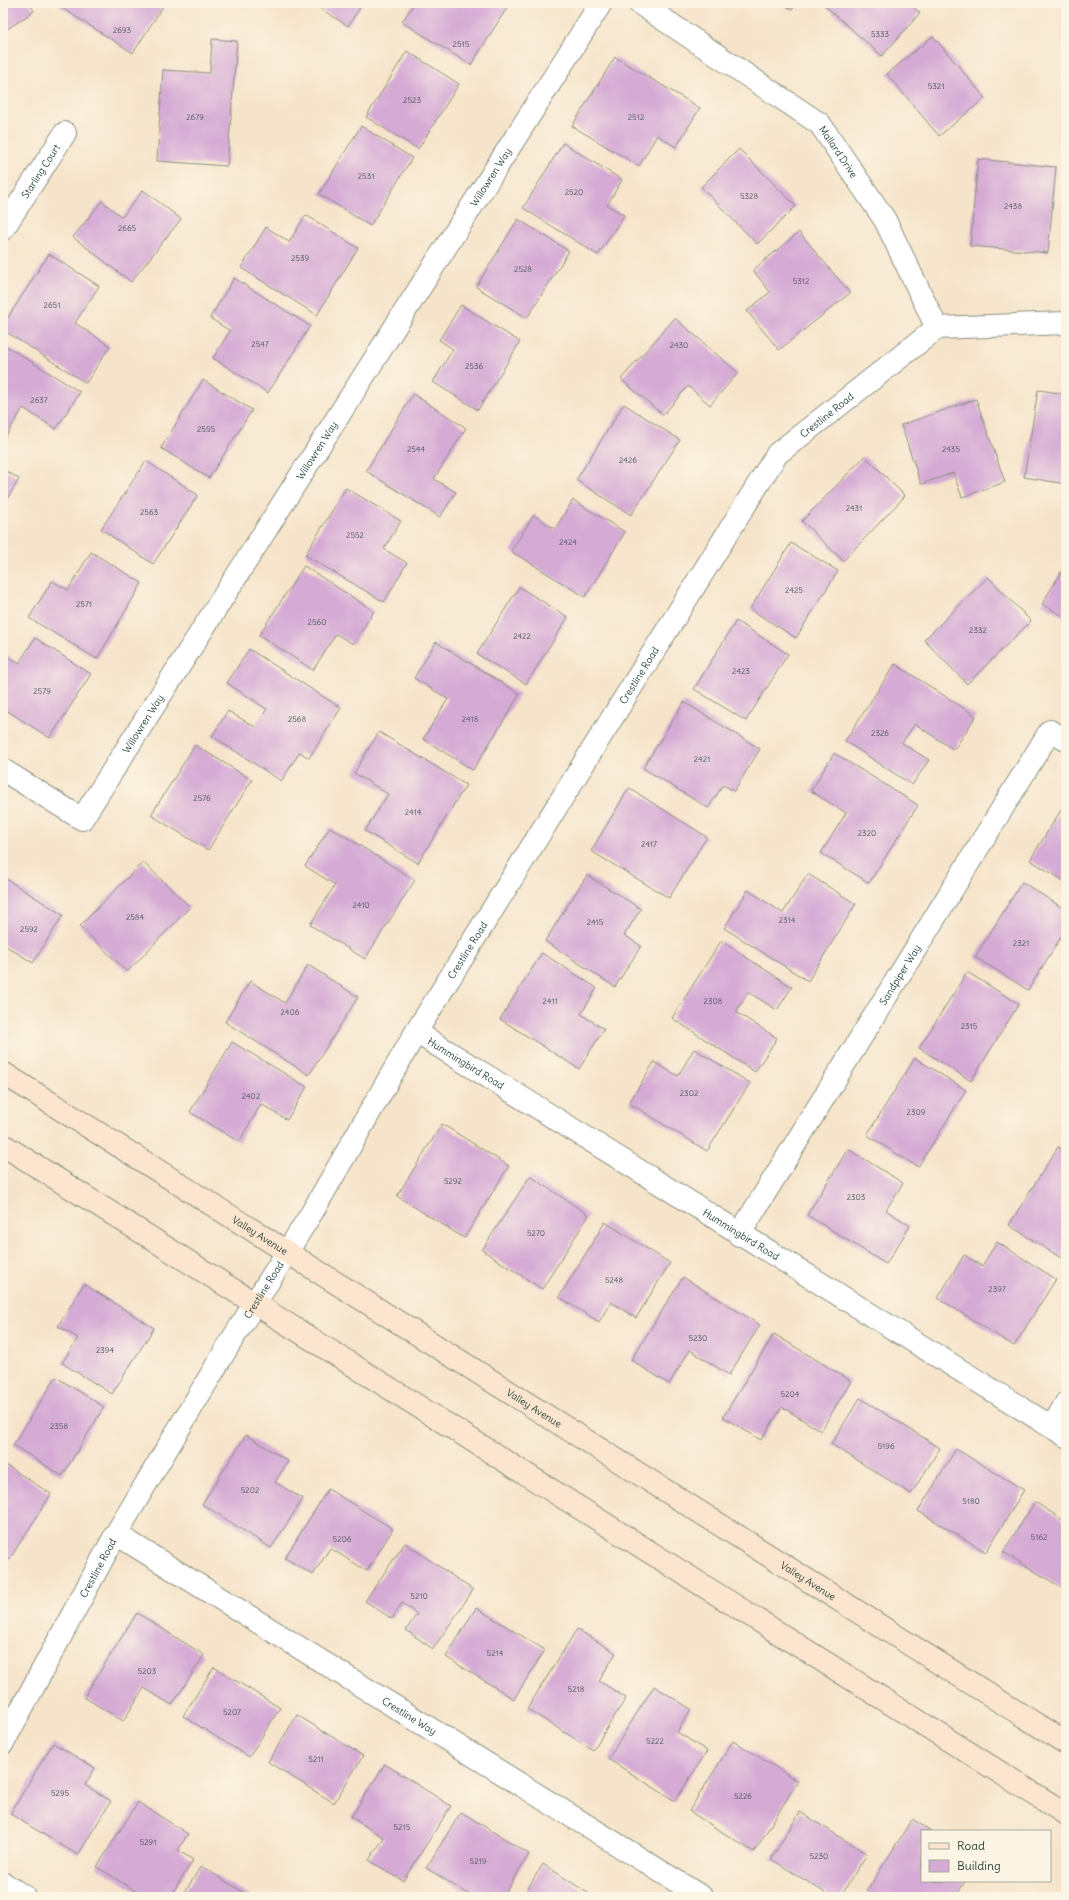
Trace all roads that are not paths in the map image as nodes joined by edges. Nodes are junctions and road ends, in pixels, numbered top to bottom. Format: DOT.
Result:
graph roads {
  1 [pos="601,3"];
  2 [pos="639,3"];
  3 [pos="65,133"];
  4 [pos="3,229"];
  5 [pos="1066,323"];
  6 [pos="937,328"];
  7 [pos="1066,740"];
  8 [pos="3,770"];
  9 [pos="416,1032"];
  10 [pos="3,1073"];
  11 [pos="3,1145"];
  12 [pos="739,1235"];
  13 [pos="287,1252"];
  14 [pos="255,1303"];
  15 [pos="1066,1403"];
  16 [pos="1059,1431"];
  17 [pos="116,1534"];
  18 [pos="3,1743"];
  19 [pos="1066,1743"];
  20 [pos="1066,1814"];
  21 [pos="3,1883"];
  22 [pos="25,1897"];
  23 [pos="702,1897"];
  1 -- 8 [label="street, Willowren Way"];
  2 -- 6 [label="street, Mallard Drive"];
  3 -- 4 [label="street, Starling Court"];
  5 -- 6 [label="street"];
  6 -- 9 [label="street, Crestline Road"];
  7 -- 12 [label="street, Sandpiper Way"];
  9 -- 12 [label="street, Hummingbird Road"];
  9 -- 13 [label="street, Crestline Road"];
  10 -- 13 [label="main road, Valley Avenue"];
  11 -- 14 [label="main road"];
  12 -- 16 [label="street, Hummingbird Road"];
  13 -- 14 [label="street, Crestline Road"];
  13 -- 19 [label="main road, Valley Avenue"];
  14 -- 17 [label="street, Crestline Road"];
  14 -- 20 [label="main road"];
  15 -- 16 [label="street"];
  17 -- 18 [label="street, Crestline Road"];
  17 -- 23 [label="street, Crestline Way"];
  21 -- 22 [label="street"];
}
